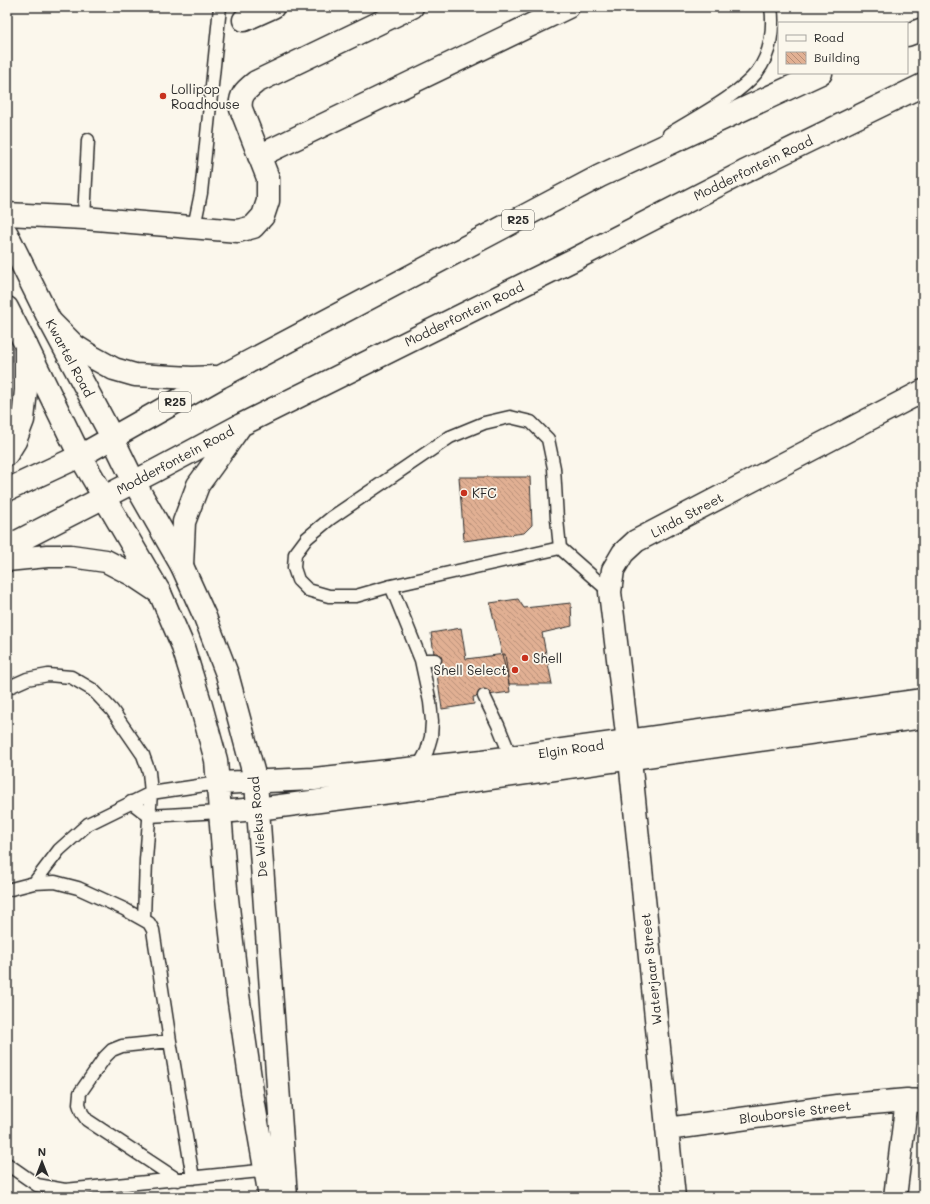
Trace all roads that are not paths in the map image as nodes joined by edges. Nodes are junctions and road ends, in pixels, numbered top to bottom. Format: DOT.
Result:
graph roads {
  1 [pos="220,7"];
  2 [pos="273,7"];
  3 [pos="412,7"];
  4 [pos="568,7"];
  5 [pos="771,7"];
  6 [pos="375,15"];
  7 [pos="244,20"];
  8 [pos="923,29"];
  9 [pos="908,35"];
  10 [pos="819,74"];
  11 [pos="923,85"];
  12 [pos="88,140"];
  13 [pos="259,156"];
  14 [pos="600,176"];
  15 [pos="7,214"];
  16 [pos="84,218"];
  17 [pos="194,227"];
  18 [pos="7,234"];
  19 [pos="7,308"];
  20 [pos="50,321"];
  21 [pos="26,345"];
  22 [pos="220,377"];
  23 [pos="923,391"];
  24 [pos="241,425"];
  25 [pos="112,437"];
  26 [pos="7,454"];
  27 [pos="80,456"];
  28 [pos="134,482"];
  29 [pos="7,490"];
  30 [pos="104,497"];
  31 [pos="7,547"];
  32 [pos="560,548"];
  33 [pos="7,560"];
  34 [pos="182,566"];
  35 [pos="391,586"];
  36 [pos="610,592"];
  37 [pos="160,593"];
  38 [pos="420,660"];
  39 [pos="435,660"];
  40 [pos="7,688"];
  41 [pos="484,696"];
  42 [pos="923,700"];
  43 [pos="923,717"];
  44 [pos="629,750"];
  45 [pos="511,757"];
  46 [pos="418,768"];
  47 [pos="256,782"];
  48 [pos="218,783"];
  49 [pos="151,793"];
  50 [pos="130,802"];
  51 [pos="257,809"];
  52 [pos="220,812"];
  53 [pos="149,816"];
  54 [pos="34,883"];
  55 [pos="7,890"];
  56 [pos="144,919"];
  57 [pos="170,1041"];
  58 [pos="915,1101"];
  59 [pos="667,1129"];
  60 [pos="7,1164"];
  61 [pos="275,1170"];
  62 [pos="193,1178"];
  63 [pos="178,1180"];
  64 [pos="270,1197"];
  65 [pos="286,1197"];
  66 [pos="674,1197"];
  67 [pos="895,1197"];
  1 -- 17 [label="lane"];
  2 -- 7 [label="street"];
  3 -- 6 [label="street"];
  4 -- 13 [label="street"];
  5 -- 14 [label="lane"];
  6 -- 13 [label="street"];
  8 -- 9 [label="street"];
  10 -- 14 [label="street, R25"];
  11 -- 24 [label="street, Modderfontein Road"];
  12 -- 16 [label="lane"];
  13 -- 17 [label="street"];
  14 -- 22 [label="street, R25"];
  15 -- 16 [label="street"];
  16 -- 17 [label="street"];
  18 -- 20 [label="street, Kwartel Road"];
  19 -- 21 [label="street"];
  20 -- 22 [label="street"];
  20 -- 25 [label="street, Kwartel Road"];
  21 -- 26 [label="street"];
  21 -- 27 [label="street"];
  22 -- 25 [label="street, R25"];
  23 -- 36 [label="street, Linda Street"];
  24 -- 28 [label="street, Modderfontein Road"];
  24 -- 34 [label="street"];
  25 -- 27 [label="street, R25"];
  25 -- 28 [label="street, Kwartel Road"];
  27 -- 29 [label="street, R25"];
  27 -- 30 [label="street"];
  28 -- 30 [label="street, Modderfontein Road"];
  28 -- 34 [label="street, De Wiekus Road"];
  30 -- 31 [label="street, Modderfontein Road"];
  30 -- 37 [label="street, De Wiekus Road"];
  32 -- 35 [label="lane"];
  32 -- 35 [label="lane"];
  32 -- 36 [label="lane"];
  33 -- 37 [label="street"];
  34 -- 47 [label="street, De Wiekus Road"];
  35 -- 38 [label="lane"];
  36 -- 44 [label="street, Linda Street"];
  37 -- 48 [label="street, De Wiekus Road"];
  38 -- 39 [label="lane"];
  38 -- 46 [label="lane"];
  40 -- 49 [label="lane"];
  41 -- 45 [label="lane"];
  42 -- 44 [label="street, Elgin Road"];
  43 -- 44 [label="street, Elgin Road"];
  44 -- 45 [label="street, Elgin Road"];
  44 -- 51 [label="street, Elgin Road"];
  44 -- 59 [label="street, Waterjaar Street"];
  45 -- 46 [label="street, Elgin Road"];
  46 -- 47 [label="street, Elgin Road"];
  47 -- 48 [label="street, Elgin Road"];
  47 -- 51 [label="street, De Wiekus Road"];
  48 -- 49 [label="lane"];
  48 -- 52 [label="street, De Wiekus Road"];
  49 -- 50 [label="lane"];
  49 -- 53 [label="lane"];
  50 -- 53 [label="lane"];
  50 -- 54 [label="lane"];
  51 -- 52 [label="street, Elgin Road"];
  51 -- 61 [label="street, De Wiekus Road"];
  52 -- 53 [label="lane"];
  52 -- 61 [label="street, De Wiekus Road"];
  53 -- 56 [label="lane"];
  54 -- 55 [label="lane"];
  54 -- 56 [label="lane"];
  56 -- 57 [label="lane"];
  57 -- 62 [label="lane"];
  57 -- 63 [label="lane"];
  58 -- 59 [label="street, Blouborsie Street"];
  58 -- 67 [label="street"];
  59 -- 66 [label="street, Waterjaar Street"];
  60 -- 63 [label="lane"];
  61 -- 62 [label="lane"];
  61 -- 64 [label="street, De Wiekus Road"];
  61 -- 65 [label="street, De Wiekus Road"];
  62 -- 63 [label="lane"];
}
